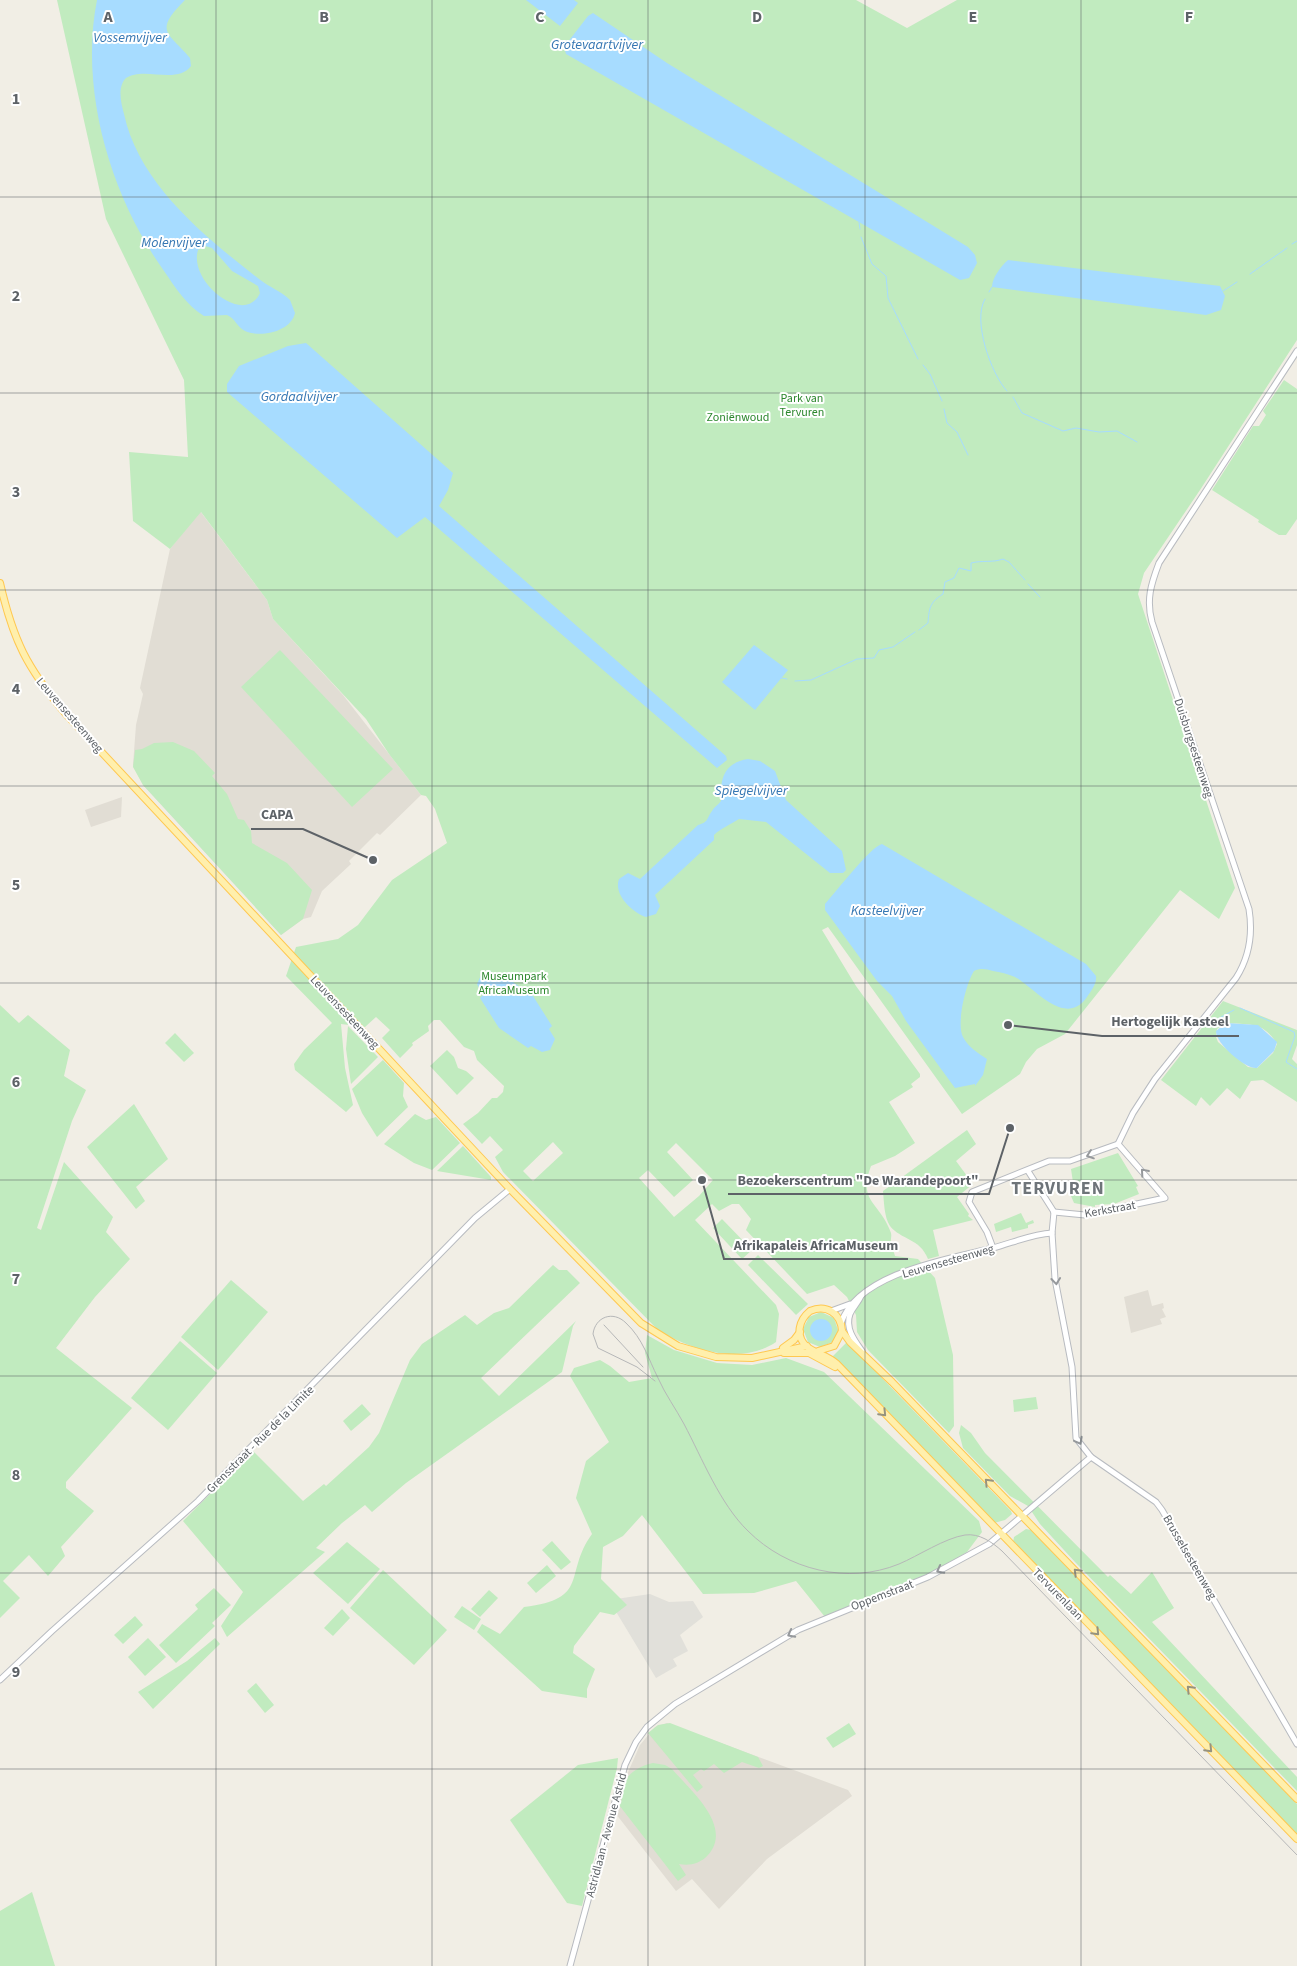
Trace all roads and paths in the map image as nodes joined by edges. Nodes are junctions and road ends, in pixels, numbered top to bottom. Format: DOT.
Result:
graph roads {
  1 [pos="1297,351"];
  2 [pos="0,583"];
  3 [pos="1118,1144"];
  4 [pos="1028,1171"];
  5 [pos="510,1189"];
  6 [pos="1054,1212"];
  7 [pos="1052,1233"];
  8 [pos="993,1248"];
  9 [pos="861,1296"];
  10 [pos="851,1304"];
  11 [pos="831,1311"];
  12 [pos="841,1322"];
  13 [pos="842,1331"];
  14 [pos="800,1332"];
  15 [pos="807,1346"];
  16 [pos="818,1351"];
  17 [pos="778,1354"];
  18 [pos="761,1356"];
  19 [pos="869,1359"];
  20 [pos="849,1378"];
  21 [pos="1091,1457"];
  22 [pos="1022,1517"];
  23 [pos="1001,1535"];
  24 [pos="0,1680"];
  25 [pos="660,1714"];
  26 [pos="1297,1744"];
  27 [pos="1297,1799"];
  28 [pos="1297,1839"];
  29 [pos="570,1966"];
  1 -- 3 [label="street, Duisburgsesteenweg"];
  2 -- 5 [label="main road, Leuvensesteenweg"];
  3 -- 4 [label="street, one-way"];
  6 -- 3 [label="street, Kerkstraat, one-way"];
  4 -- 6 [label="street"];
  4 -- 8 [label="street"];
  5 -- 18 [label="main road, Leuvensesteenweg"];
  5 -- 24 [label="street, Grensstraat - Rue de la Limite"];
  6 -- 7 [label="street, Brusselsesteenweg"];
  7 -- 8 [label="street, Leuvensesteenweg"];
  7 -- 21 [label="street, Brusselsesteenweg, one-way"];
  8 -- 9 [label="street, Leuvensesteenweg"];
  9 -- 10 [label="street, Leuvensesteenweg"];
  9 -- 19 [label="street"];
  10 -- 11 [label="street, Leuvensesteenweg"];
  10 -- 12 [label="street, Leuvensesteenweg"];
  11 -- 12 [label="main road"];
  11 -- 14 [label="main road"];
  12 -- 13 [label="main road"];
  13 -- 16 [label="main road"];
  13 -- 19 [label="main road"];
  14 -- 15 [label="main road"];
  14 -- 18 [label="main road, Leuvensesteenweg"];
  15 -- 16 [label="main road, Tervurenlaan"];
  15 -- 17 [label="main road, Leuvensesteenweg"];
  16 -- 20 [label="main road, Tervurenlaan"];
  17 -- 18 [label="main road, Leuvensesteenweg"];
  17 -- 20 [label="main road"];
  22 -- 19 [label="main road, one-way"];
  20 -- 23 [label="main road, Tervurenlaan, one-way"];
  21 -- 22 [label="street, Oppemstraat"];
  21 -- 26 [label="street, Brusselsesteenweg"];
  22 -- 23 [label="street, Oppemstraat"];
  27 -- 22 [label="main road, one-way"];
  23 -- 25 [label="street, Oppemstraat, one-way"];
  23 -- 28 [label="main road, Tervurenlaan, one-way"];
  25 -- 29 [label="street, Astridlaan - Avenue Astrid"];
}
